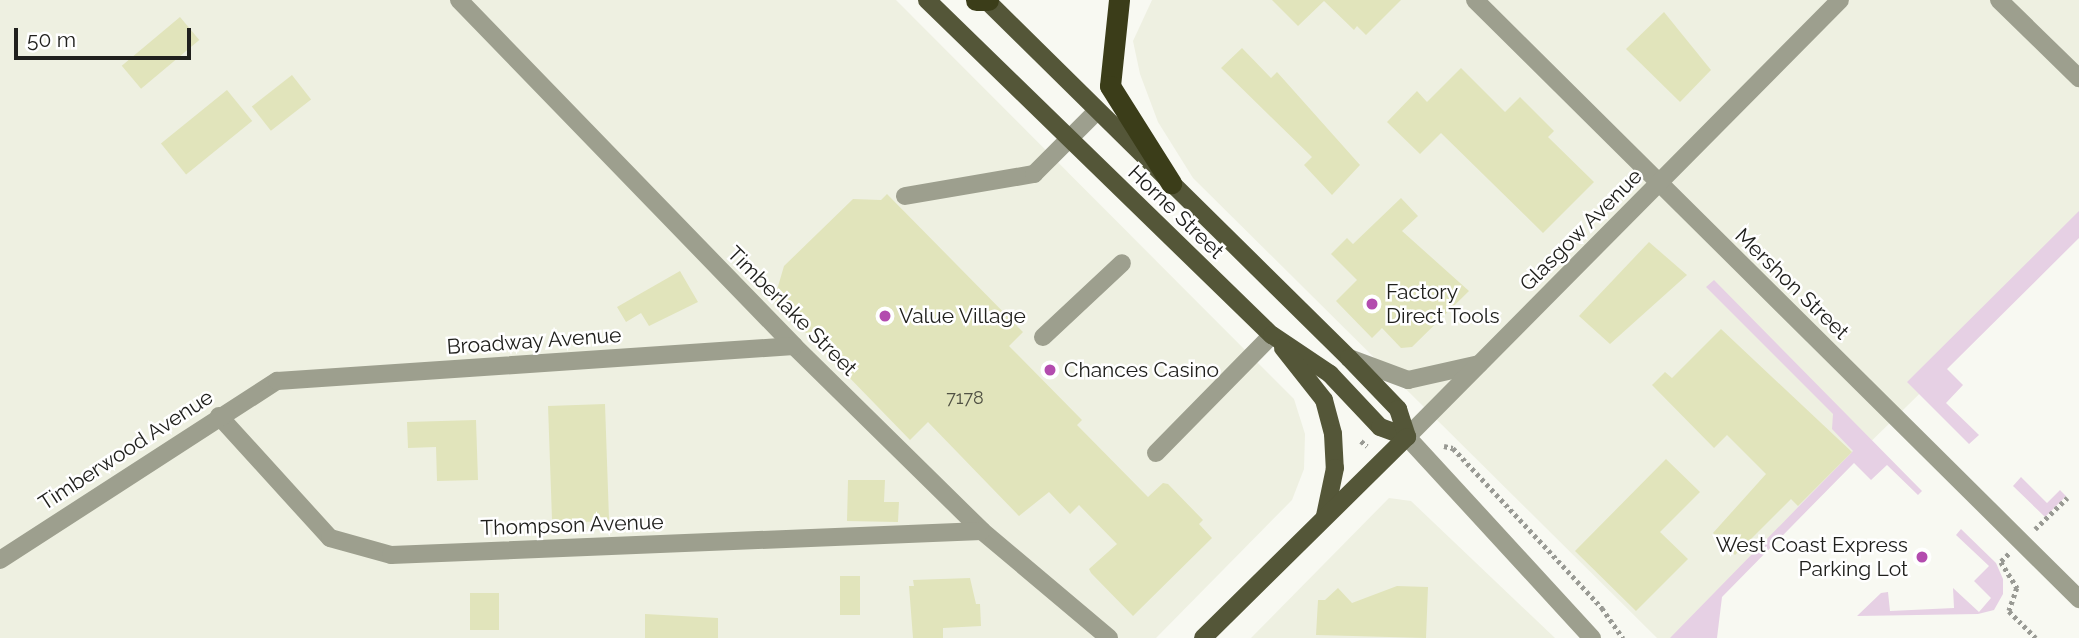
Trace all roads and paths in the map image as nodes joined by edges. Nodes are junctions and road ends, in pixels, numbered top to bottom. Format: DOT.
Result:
graph roads {
  1 [pos="459,0"];
  2 [pos="928,0"];
  3 [pos="976,0"];
  4 [pos="986,0"];
  5 [pos="1119,0"];
  6 [pos="1475,0"];
  7 [pos="1840,0"];
  8 [pos="1999,0"];
  9 [pos="2079,78"];
  10 [pos="1095,113"];
  11 [pos="1068,141"];
  12 [pos="1171,183"];
  13 [pos="1659,185"];
  14 [pos="905,196"];
  15 [pos="1122,263"];
  16 [pos="1272,335"];
  17 [pos="1043,337"];
  18 [pos="794,346"];
  19 [pos="1349,358"];
  20 [pos="1479,364"];
  21 [pos="277,380"];
  22 [pos="219,416"];
  23 [pos="1407,437"];
  24 [pos="1361,441"];
  25 [pos="1367,446"];
  26 [pos="1156,453"];
  27 [pos="1325,516"];
  28 [pos="982,531"];
  29 [pos="0,560"];
  30 [pos="2079,599"];
  31 [pos="1109,638"];
  32 [pos="1203,638"];
  33 [pos="1592,638"];
  34 [pos="1623,638"];
  1 -- 18 [label="street, Timberlake Street"];
  2 -- 11 [label="main road, Horne Street"];
  3 -- 4 [label="highway"];
  4 -- 10 [label="main road, Horne Street"];
  5 -- 12 [label="highway"];
  6 -- 13 [label="street, Mershon Street"];
  7 -- 13 [label="street, Glasgow Avenue"];
  8 -- 9 [label="street"];
  10 -- 11 [label="street"];
  10 -- 12 [label="main road, Horne Street"];
  11 -- 14 [label="street"];
  11 -- 16 [label="main road, Horne Street"];
  12 -- 19 [label="main road, Horne Street"];
  13 -- 20 [label="street, Glasgow Avenue"];
  13 -- 30 [label="street, Mershon Street"];
  15 -- 17 [label="street"];
  16 -- 23 [label="main road, Horne Street"];
  16 -- 26 [label="street"];
  16 -- 27 [label="main road"];
  18 -- 21 [label="street, Broadway Avenue"];
  18 -- 28 [label="street, Timberlake Street"];
  19 -- 20 [label="street"];
  19 -- 23 [label="main road, Horne Street"];
  20 -- 23 [label="street, Glasgow Avenue"];
  21 -- 22 [label="street, Timberwood Avenue"];
  22 -- 28 [label="street, Thompson Avenue"];
  22 -- 29 [label="street, Timberwood Avenue"];
  23 -- 27 [label="main road, Glasgow Avenue"];
  23 -- 33 [label="street, Horne Street"];
  23 -- 34 [label="path"];
  24 -- 25 [label="path"];
  27 -- 32 [label="main road, Glasgow Avenue"];
  28 -- 31 [label="street, Timberlake Street"];
}
